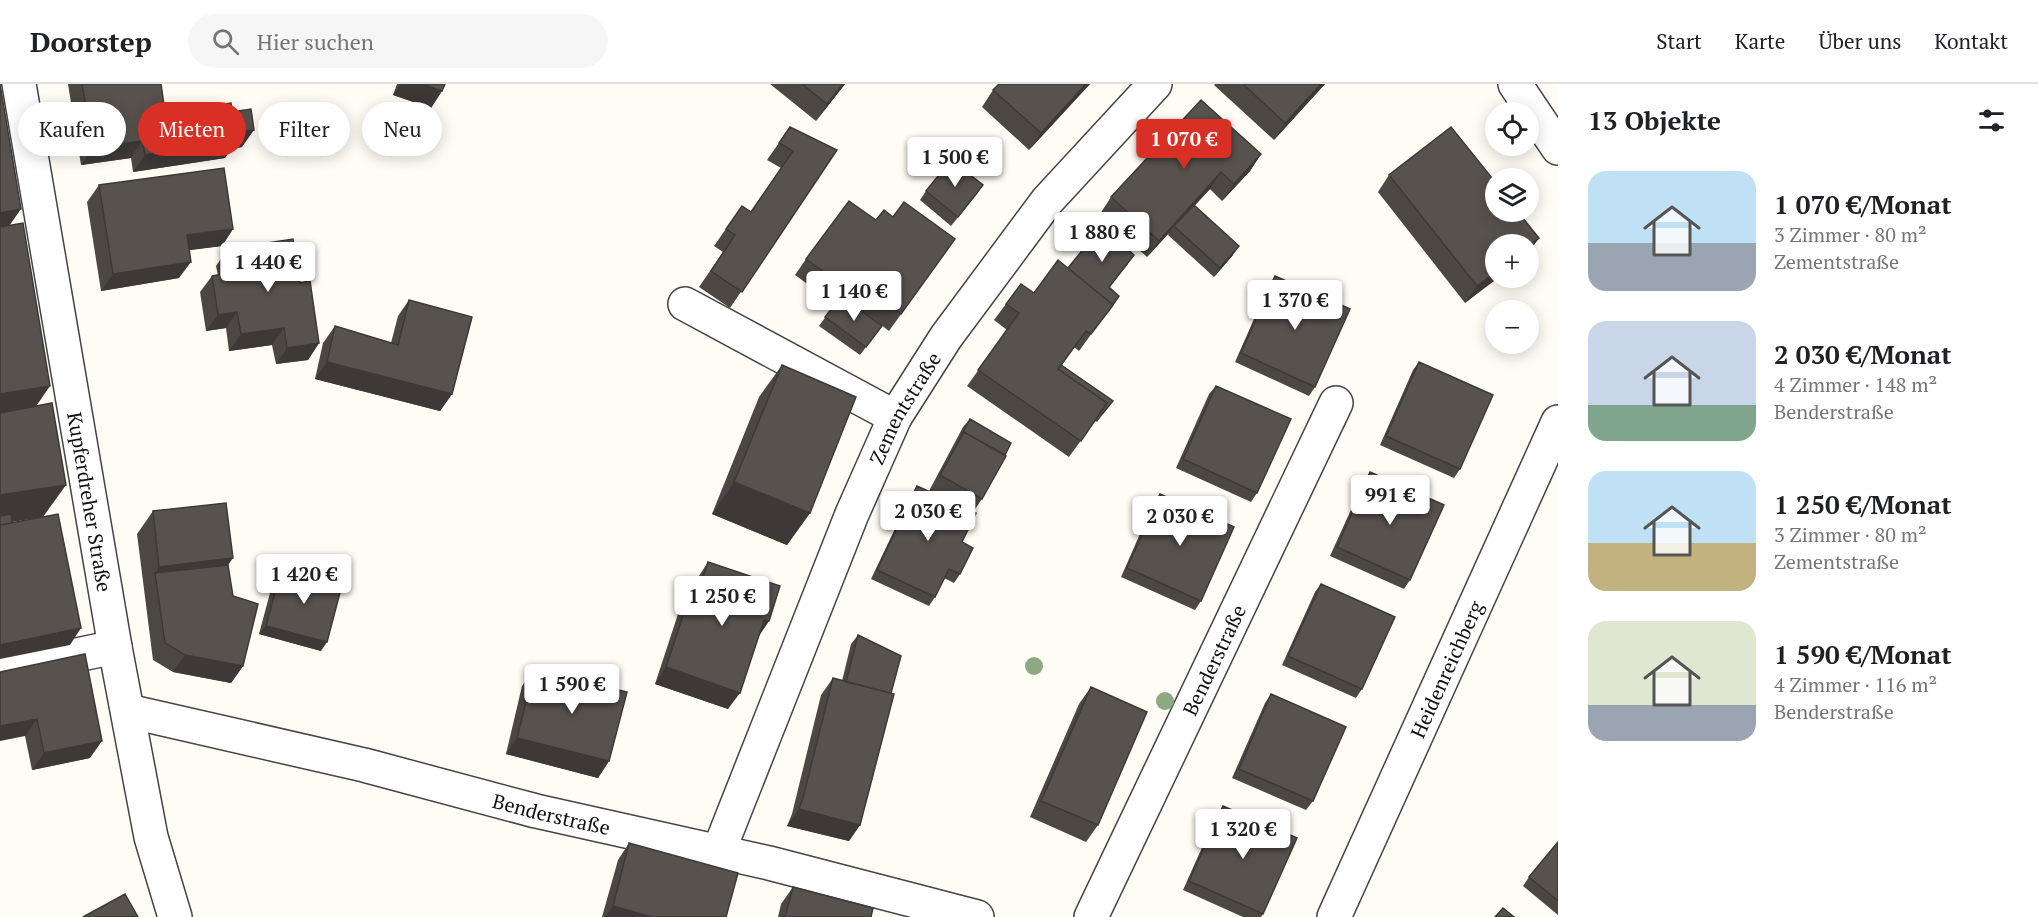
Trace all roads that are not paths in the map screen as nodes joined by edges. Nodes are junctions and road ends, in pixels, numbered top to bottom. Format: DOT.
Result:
graph roads {
  1 [pos="19,84"];
  2 [pos="1155,84"];
  3 [pos="1515,84"];
  4 [pos="1558,148"];
  5 [pos="685,304"];
  6 [pos="1336,404"];
  7 [pos="895,417"];
  8 [pos="1558,422"];
  9 [pos="115,647"];
  10 [pos="0,671"];
  11 [pos="128,711"];
  12 [pos="718,853"];
  13 [pos="175,917"];
  14 [pos="977,917"];
  15 [pos="1091,917"];
  16 [pos="1334,917"];
  1 -- 9 [label="street, Kupferdreher Straße"];
  2 -- 7 [label="street, Zementstraße"];
  3 -- 4 [label="street"];
  5 -- 7 [label="street"];
  6 -- 15 [label="street, Benderstraße"];
  7 -- 12 [label="street, Zementstraße"];
  8 -- 16 [label="street, Heidenreichberg"];
  9 -- 10 [label="street"];
  9 -- 11 [label="street, Kupferdreher Straße"];
  11 -- 12 [label="street, Benderstraße"];
  11 -- 13 [label="street, Kupferdreher Straße"];
  12 -- 14 [label="street, Benderstraße"];
}
